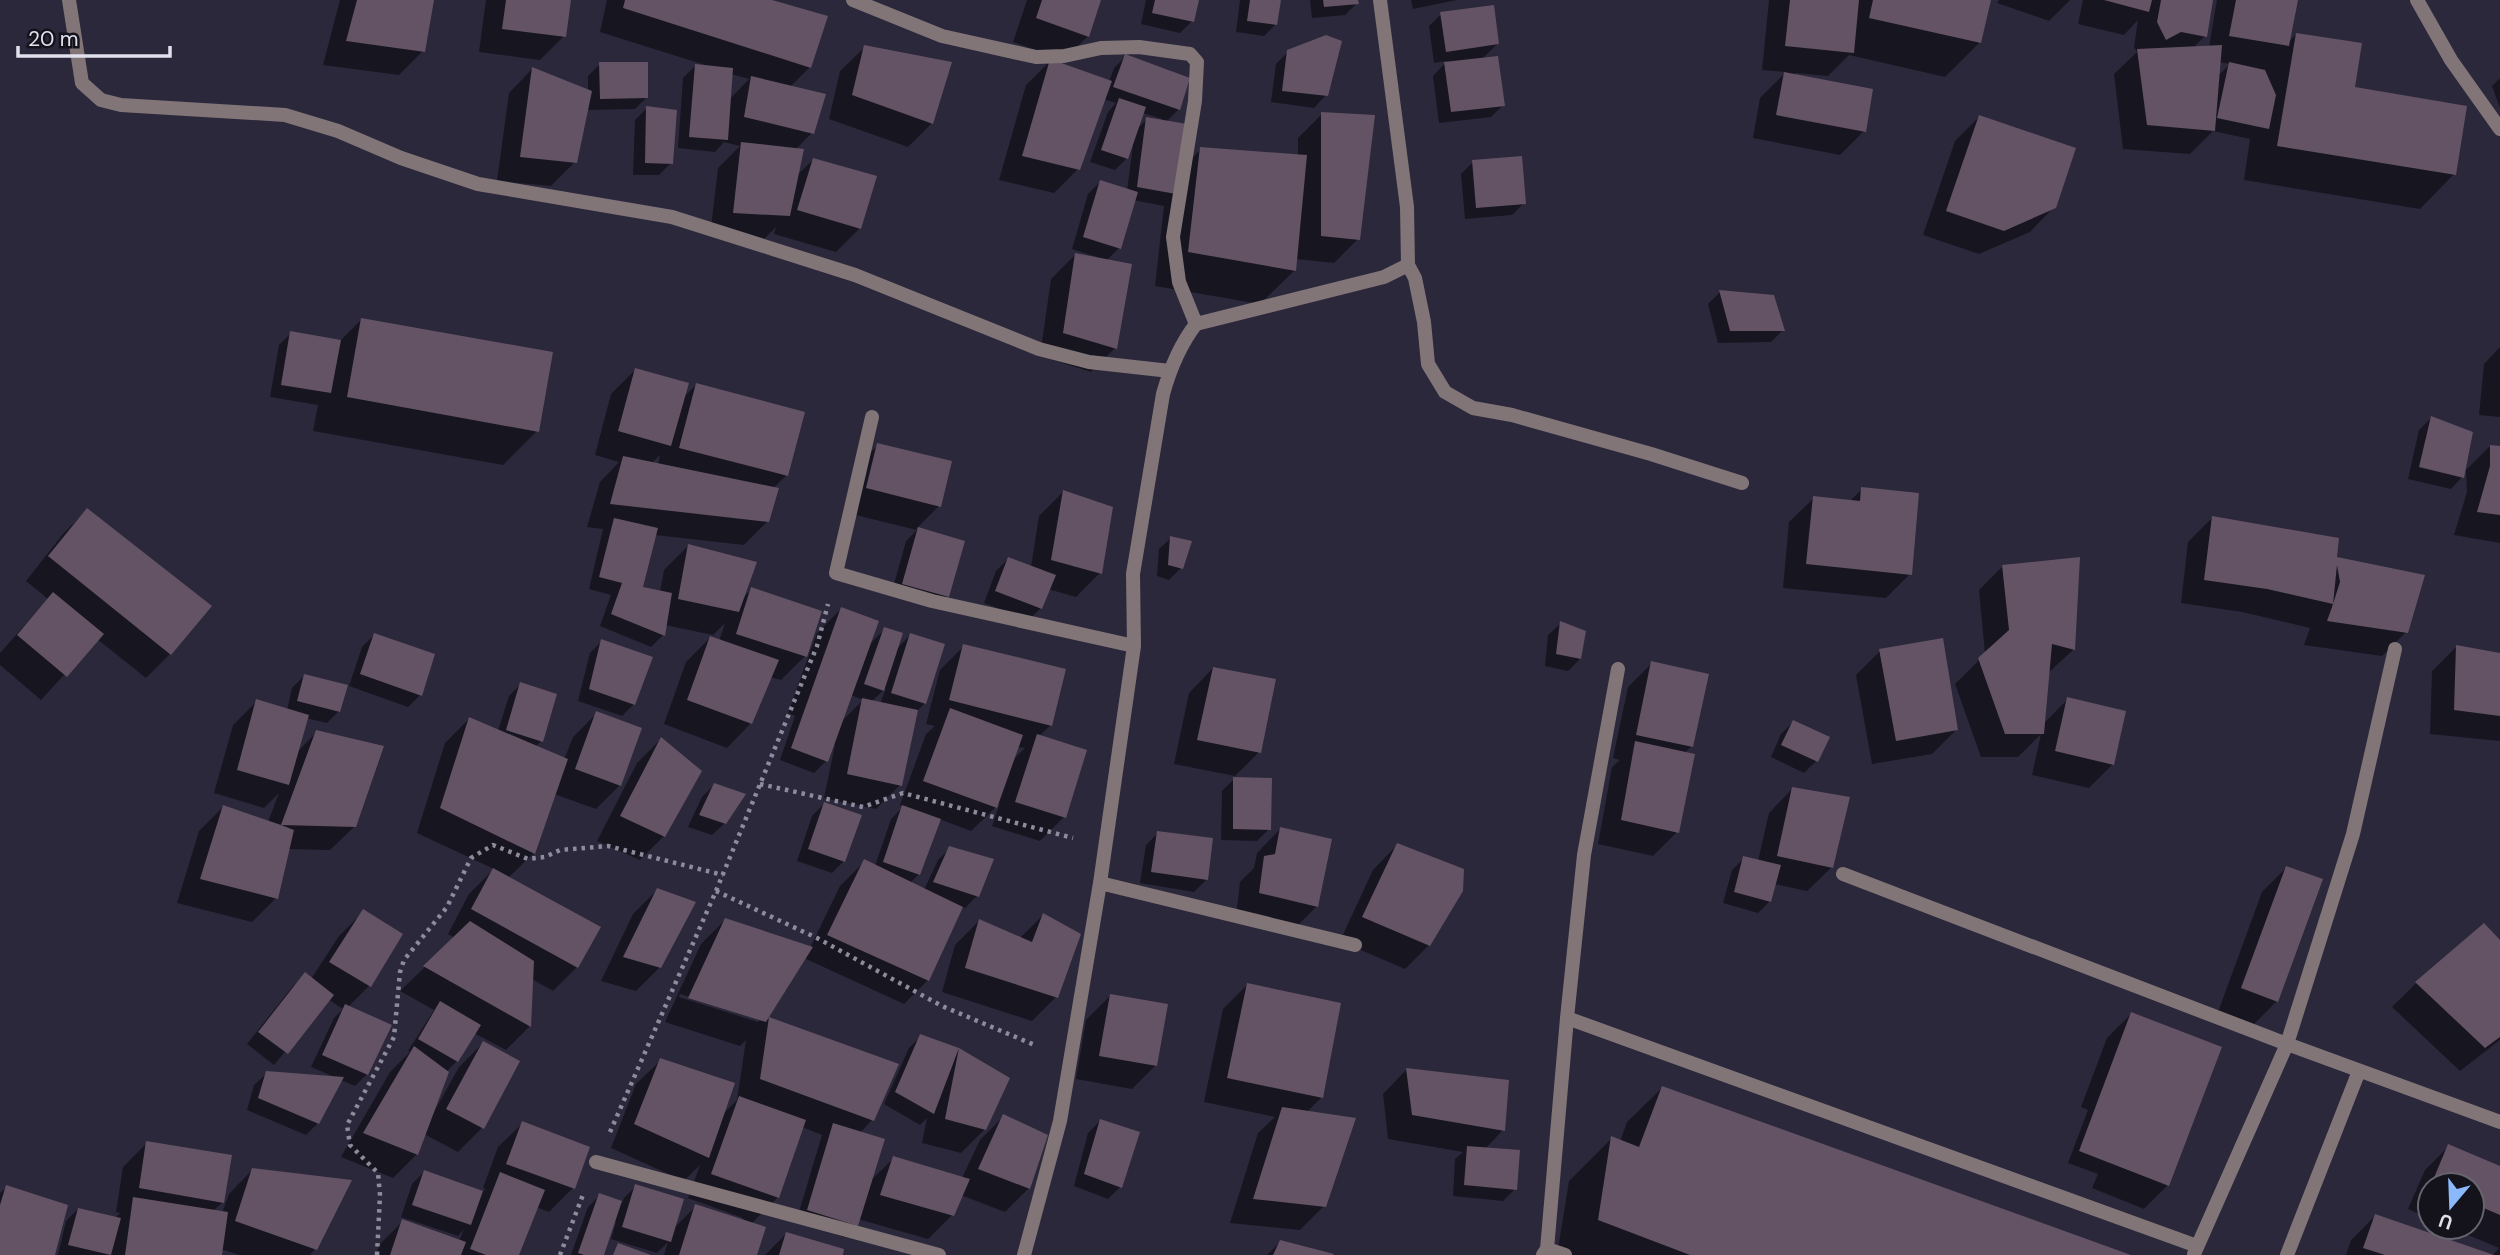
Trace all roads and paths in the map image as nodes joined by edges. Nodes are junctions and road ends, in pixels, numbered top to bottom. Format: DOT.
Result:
graph roads {
  1 [pos="69,0"];
  2 [pos="853,0"];
  3 [pos="1380,0"];
  4 [pos="2417,0"];
  5 [pos="2500,130"];
  6 [pos="1408,265"];
  7 [pos="1196,324"];
  8 [pos="1170,371"];
  9 [pos="872,417"];
  10 [pos="1742,483"];
  11 [pos="836,573"];
  12 [pos="1134,646"];
  13 [pos="2395,649"];
  14 [pos="1618,669"];
  15 [pos="760,784"];
  16 [pos="1105,846"];
  17 [pos="1843,874"];
  18 [pos="723,875"];
  19 [pos="1100,883"];
  20 [pos="716,891"];
  21 [pos="1355,946"];
  22 [pos="1567,1017"];
  23 [pos="2287,1044"];
  24 [pos="1070,1059"];
  25 [pos="2359,1071"];
  26 [pos="2500,1122"];
  27 [pos="596,1162"];
  28 [pos="2195,1250"];
  29 [pos="1545,1252"];
  30 [pos="377,1255"];
  31 [pos="559,1255"];
  32 [pos="939,1255"];
  33 [pos="1024,1255"];
  34 [pos="1564,1255"];
  35 [pos="2287,1255"];
  1 -- 8 [label="street"];
  2 -- 7 [label="street"];
  3 -- 6 [label="street"];
  4 -- 5 [label="street"];
  6 -- 7 [label="street"];
  6 -- 10 [label="street"];
  7 -- 8 [label="street"];
  8 -- 12 [label="street"];
  9 -- 11 [label="street"];
  11 -- 12 [label="street"];
  11 -- 15 [label="path"];
  12 -- 16 [label="street"];
  13 -- 23 [label="street"];
  14 -- 22 [label="street"];
  15 -- 16 [label="path"];
  15 -- 18 [label="path"];
  16 -- 19 [label="street"];
  17 -- 23 [label="street"];
  18 -- 20 [label="path"];
  18 -- 30 [label="path"];
  19 -- 21 [label="street"];
  19 -- 24 [label="street"];
  20 -- 24 [label="path"];
  20 -- 27 [label="path"];
  22 -- 28 [label="street"];
  22 -- 29 [label="street"];
  23 -- 25 [label="street"];
  23 -- 28 [label="street"];
  24 -- 33 [label="street"];
  25 -- 26 [label="street"];
  25 -- 35 [label="street"];
  27 -- 31 [label="path"];
  27 -- 32 [label="street"];
  29 -- 34 [label="street"];
}
